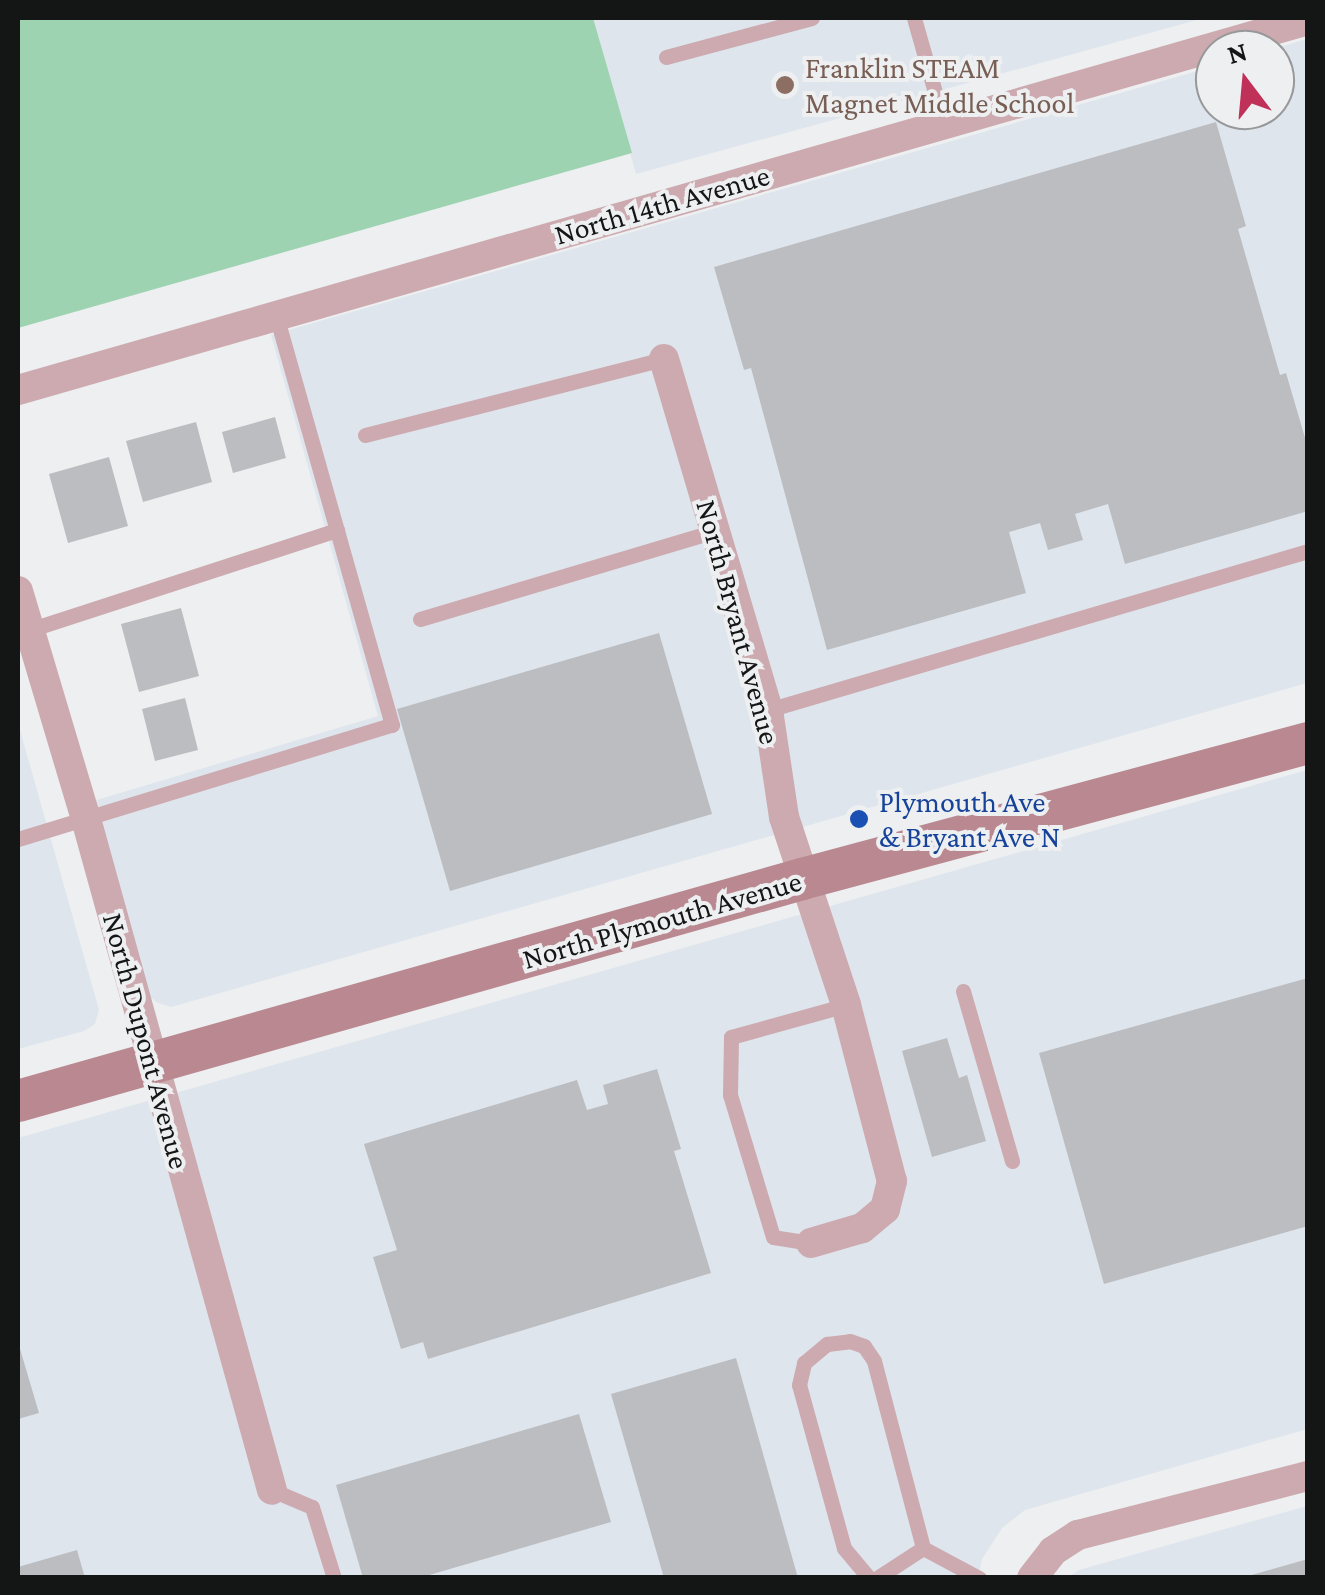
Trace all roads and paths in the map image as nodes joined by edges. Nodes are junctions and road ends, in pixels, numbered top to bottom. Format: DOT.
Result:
graph roads {
  1 [pos="812,18"];
  2 [pos="914,18"];
  3 [pos="1290,22"];
  4 [pos="666,56"];
  5 [pos="944,124"];
  6 [pos="276,315"];
  7 [pos="664,360"];
  8 [pos="18,390"];
  9 [pos="365,435"];
  10 [pos="337,530"];
  11 [pos="715,531"];
  12 [pos="1308,551"];
  13 [pos="18,592"];
  14 [pos="420,619"];
  15 [pos="29,630"];
  16 [pos="768,710"];
  17 [pos="1308,744"];
  18 [pos="86,819"];
  19 [pos="18,839"];
  20 [pos="802,879"];
  21 [pos="963,990"];
  22 [pos="846,1005"];
  23 [pos="151,1065"];
  24 [pos="18,1101"];
  25 [pos="1012,1161"];
  26 [pos="811,1243"];
  27 [pos="1308,1476"];
  28 [pos="272,1490"];
  29 [pos="923,1548"];
  30 [pos="1034,1574"];
  31 [pos="334,1578"];
  32 [pos="868,1578"];
  33 [pos="877,1578"];
  34 [pos="979,1578"];
  1 -- 4 [label="lane"];
  2 -- 5 [label="lane"];
  3 -- 5 [label="street, North 14th Avenue"];
  5 -- 6 [label="street, North 14th Avenue"];
  6 -- 8 [label="street, North 14th Avenue"];
  6 -- 10 [label="lane"];
  7 -- 9 [label="lane"];
  7 -- 11 [label="street, North Bryant Avenue"];
  10 -- 15 [label="lane"];
  10 -- 18 [label="lane"];
  11 -- 14 [label="lane"];
  11 -- 16 [label="street, North Bryant Avenue"];
  12 -- 16 [label="lane"];
  13 -- 15 [label="street, North Dupont Avenue"];
  15 -- 18 [label="street, North Dupont Avenue"];
  16 -- 20 [label="street, North Bryant Avenue"];
  17 -- 20 [label="main road, North Plymouth Avenue"];
  18 -- 19 [label="lane"];
  18 -- 23 [label="street, North Dupont Avenue"];
  20 -- 22 [label="street, North Bryant Avenue"];
  20 -- 23 [label="main road, North Plymouth Avenue"];
  21 -- 25 [label="lane"];
  22 -- 26 [label="street, North Bryant Avenue"];
  22 -- 26 [label="lane"];
  23 -- 24 [label="main road, North Plymouth Avenue"];
  23 -- 28 [label="street, North Dupont Avenue"];
  27 -- 30 [label="street"];
  28 -- 31 [label="lane"];
  29 -- 32 [label="lane"];
  29 -- 33 [label="lane"];
  29 -- 34 [label="lane"];
}
